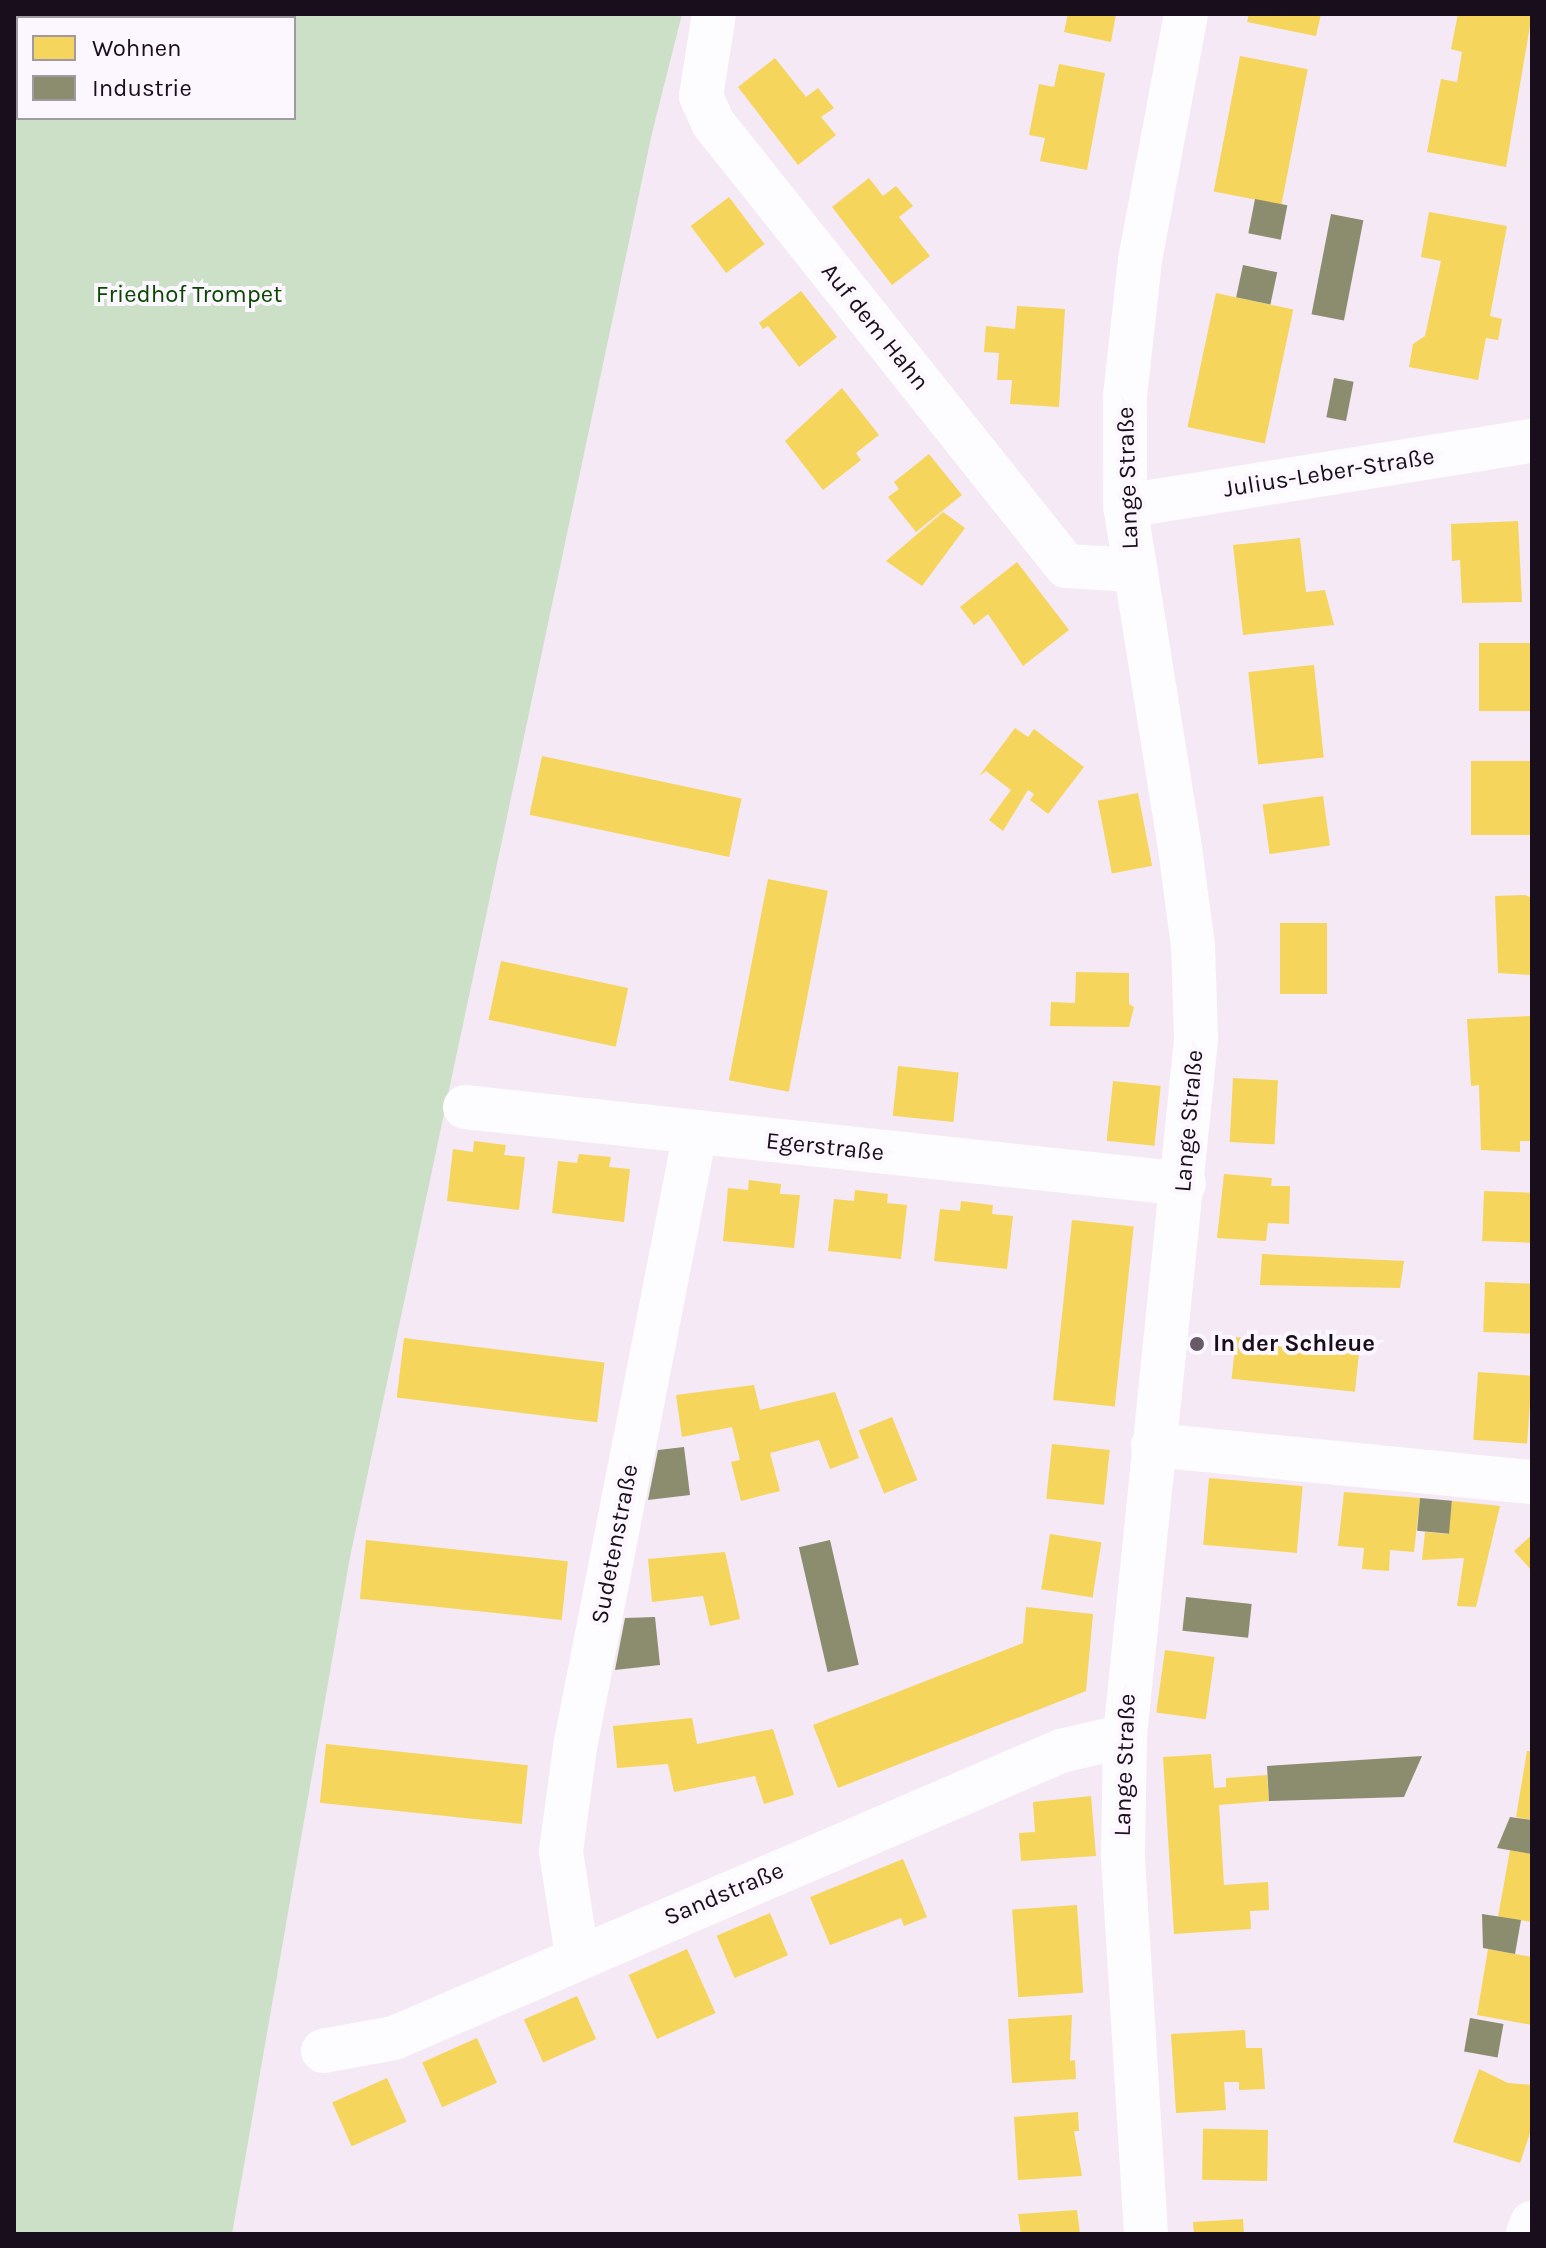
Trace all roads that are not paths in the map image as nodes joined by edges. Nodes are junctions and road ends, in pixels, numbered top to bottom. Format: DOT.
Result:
graph roads {
  1 [pos="714,14"];
  2 [pos="1186,14"];
  3 [pos="1532,441"];
  4 [pos="1125,506"];
  5 [pos="1133,570"];
  6 [pos="465,1107"];
  7 [pos="695,1133"];
  8 [pos="1184,1184"];
  9 [pos="1153,1445"];
  10 [pos="1532,1482"];
  11 [pos="1125,1736"];
  12 [pos="577,1956"];
  13 [pos="323,2051"];
  14 [pos="1532,2223"];
  15 [pos="1146,2234"];
  16 [pos="1528,2234"];
  1 -- 5 [label="street, Auf dem Hahn"];
  2 -- 4 [label="street, Lange Straße"];
  3 -- 4 [label="street, Julius-Leber-Straße"];
  4 -- 5 [label="street, Lange Straße"];
  5 -- 8 [label="street, Lange Straße"];
  6 -- 7 [label="street, Egerstraße"];
  7 -- 8 [label="street, Egerstraße"];
  7 -- 12 [label="street, Sudetenstraße"];
  8 -- 9 [label="street, Lange Straße"];
  9 -- 10 [label="street"];
  9 -- 11 [label="street, Lange Straße"];
  11 -- 12 [label="street, Sandstraße"];
  11 -- 15 [label="street, Lange Straße"];
  12 -- 13 [label="street, Sandstraße"];
  14 -- 16 [label="street"];
}
